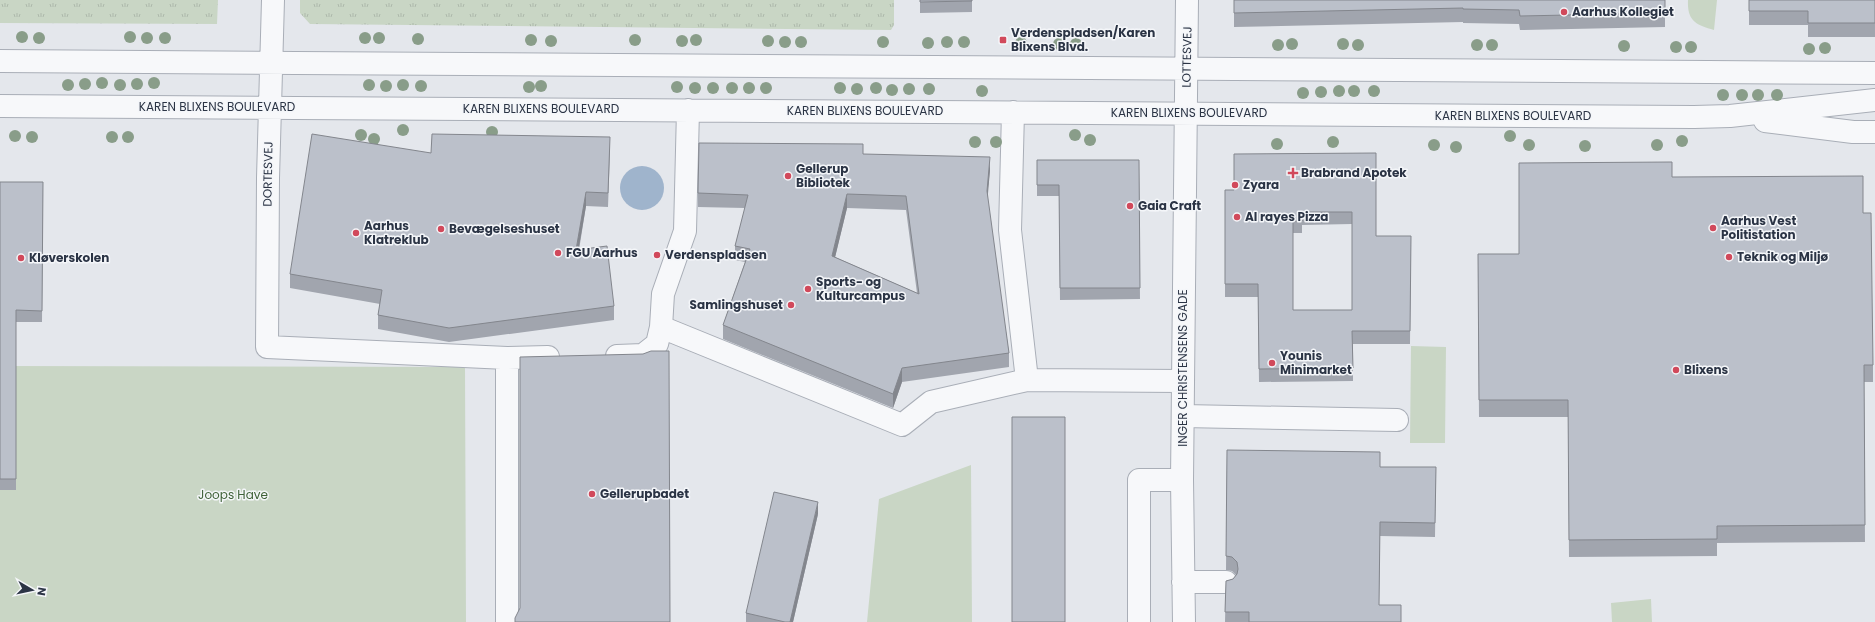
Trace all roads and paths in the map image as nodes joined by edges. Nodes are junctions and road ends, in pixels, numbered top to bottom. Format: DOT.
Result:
graph roads {
  1 [pos="273,0"];
  2 [pos="1187,0"];
  3 [pos="0,61"];
  4 [pos="271,63"];
  5 [pos="1186,69"];
  6 [pos="1875,73"];
  7 [pos="1875,100"];
  8 [pos="0,106"];
  9 [pos="270,107"];
  10 [pos="688,110"];
  11 [pos="1013,112"];
  12 [pos="1186,113"];
  13 [pos="1730,116"];
  14 [pos="1875,132"];
  15 [pos="661,326"];
  16 [pos="566,356"];
  17 [pos="599,356"];
  18 [pos="507,358"];
  19 [pos="1027,380"];
  20 [pos="1183,381"];
  21 [pos="1183,416"];
  22 [pos="1397,420"];
  23 [pos="1182,480"];
  24 [pos="1183,582"];
  25 [pos="1226,582"];
  26 [pos="507,622"];
  27 [pos="1139,622"];
  28 [pos="1184,622"];
  1 -- 4 [label="street, DORTESVEJ"];
  2 -- 5 [label="street, LOTTESVEJ"];
  3 -- 4 [label="street"];
  4 -- 5 [label="street"];
  4 -- 9 [label="street, DORTESVEJ"];
  5 -- 6 [label="street"];
  5 -- 12 [label="street, LOTTESVEJ"];
  7 -- 13 [label="street, KAREN BLIXENS BOULEVARD"];
  8 -- 9 [label="street, KAREN BLIXENS BOULEVARD"];
  9 -- 10 [label="street, KAREN BLIXENS BOULEVARD"];
  9 -- 18 [label="street, DORTESVEJ"];
  10 -- 11 [label="street, KAREN BLIXENS BOULEVARD"];
  10 -- 15 [label="street"];
  11 -- 12 [label="street, KAREN BLIXENS BOULEVARD"];
  11 -- 19 [label="street"];
  12 -- 13 [label="street, KAREN BLIXENS BOULEVARD"];
  12 -- 20 [label="street, INGER CHRISTENSENS GADE"];
  13 -- 14 [label="street, KAREN BLIXENS BOULEVARD"];
  15 -- 17 [label="street"];
  15 -- 19 [label="street"];
  16 -- 18 [label="street"];
  18 -- 26 [label="street"];
  19 -- 20 [label="street"];
  20 -- 21 [label="street, INGER CHRISTENSENS GADE"];
  21 -- 22 [label="street"];
  21 -- 23 [label="street, INGER CHRISTENSENS GADE"];
  23 -- 24 [label="street, INGER CHRISTENSENS GADE"];
  23 -- 27 [label="street"];
  24 -- 25 [label="street"];
  24 -- 28 [label="street, INGER CHRISTENSENS GADE"];
}
